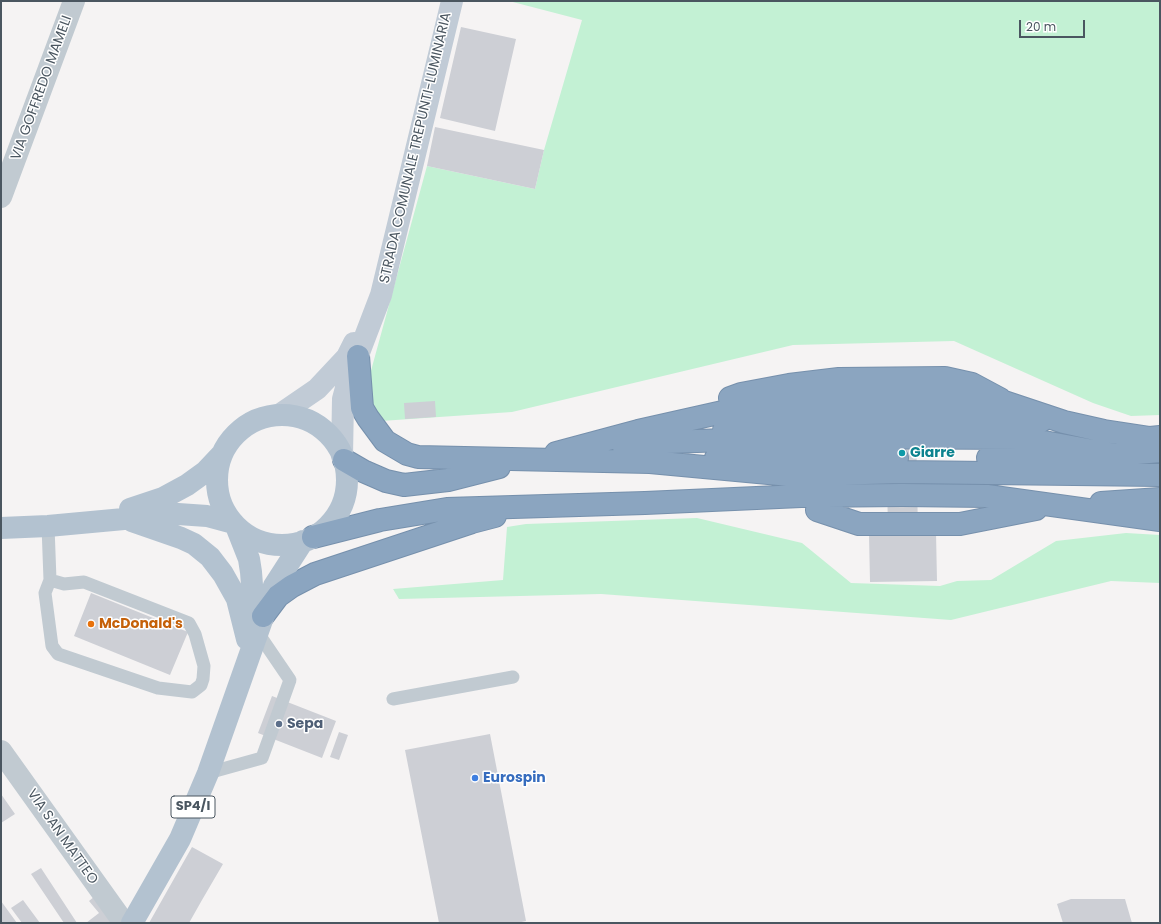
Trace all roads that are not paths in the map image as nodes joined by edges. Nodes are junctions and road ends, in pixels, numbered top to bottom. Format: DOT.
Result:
graph roads {
  1 [pos="74,1"];
  2 [pos="452,1"];
  3 [pos="1,197"];
  4 [pos="381,295"];
  5 [pos="358,356"];
  6 [pos="279,415"];
  7 [pos="1064,422"];
  8 [pos="1160,437"];
  9 [pos="666,442"];
  10 [pos="1160,451"];
  11 [pos="222,454"];
  12 [pos="1115,455"];
  13 [pos="343,458"];
  14 [pos="1018,458"];
  15 [pos="531,459"];
  16 [pos="650,462"];
  17 [pos="1159,475"];
  18 [pos="1160,499"];
  19 [pos="723,500"];
  20 [pos="536,506"];
  21 [pos="1051,506"];
  22 [pos="119,518"];
  23 [pos="1160,520"];
  24 [pos="91,521"];
  25 [pos="235,524"];
  26 [pos="48,526"];
  27 [pos="1,528"];
  28 [pos="308,539"];
  29 [pos="50,580"];
  30 [pos="256,630"];
  31 [pos="513,677"];
  32 [pos="393,699"];
  33 [pos="1,751"];
  34 [pos="208,773"];
  35 [pos="124,923"];
  36 [pos="132,923"];
  1 -- 3 [label="street, VIA GOFFREDO MAMELI"];
  2 -- 4 [label="main road, STRADA COMUNALE TREPUNTI-LUMINARIA"];
  4 -- 5 [label="main road"];
  4 -- 6 [label="main road"];
  5 -- 13 [label="main road"];
  5 -- 15 [label="highway"];
  6 -- 11 [label="main road"];
  6 -- 13 [label="main road"];
  7 -- 8 [label="highway"];
  7 -- 9 [label="highway"];
  7 -- 15 [label="highway"];
  9 -- 12 [label="highway"];
  9 -- 15 [label="highway"];
  10 -- 12 [label="highway"];
  11 -- 24 [label="main road"];
  11 -- 25 [label="main road"];
  12 -- 14 [label="highway"];
  13 -- 15 [label="highway"];
  13 -- 28 [label="main road"];
  14 -- 16 [label="highway"];
  14 -- 17 [label="highway"];
  15 -- 16 [label="highway"];
  16 -- 17 [label="highway"];
  18 -- 21 [label="highway"];
  19 -- 20 [label="highway"];
  19 -- 21 [label="highway"];
  19 -- 21 [label="highway"];
  20 -- 28 [label="highway"];
  20 -- 30 [label="highway"];
  21 -- 23 [label="highway"];
  22 -- 24 [label="main road"];
  22 -- 25 [label="main road"];
  22 -- 30 [label="main road"];
  24 -- 26 [label="main road"];
  25 -- 28 [label="main road"];
  25 -- 30 [label="main road"];
  26 -- 27 [label="main road"];
  26 -- 29 [label="lane"];
  28 -- 30 [label="main road"];
  29 -- 29 [label="lane"];
  30 -- 34 [label="main road, SP4/I"];
  30 -- 34 [label="lane"];
  31 -- 32 [label="lane"];
  33 -- 35 [label="street, VIA SAN MATTEO"];
  34 -- 36 [label="main road, SP4/I"];
}
